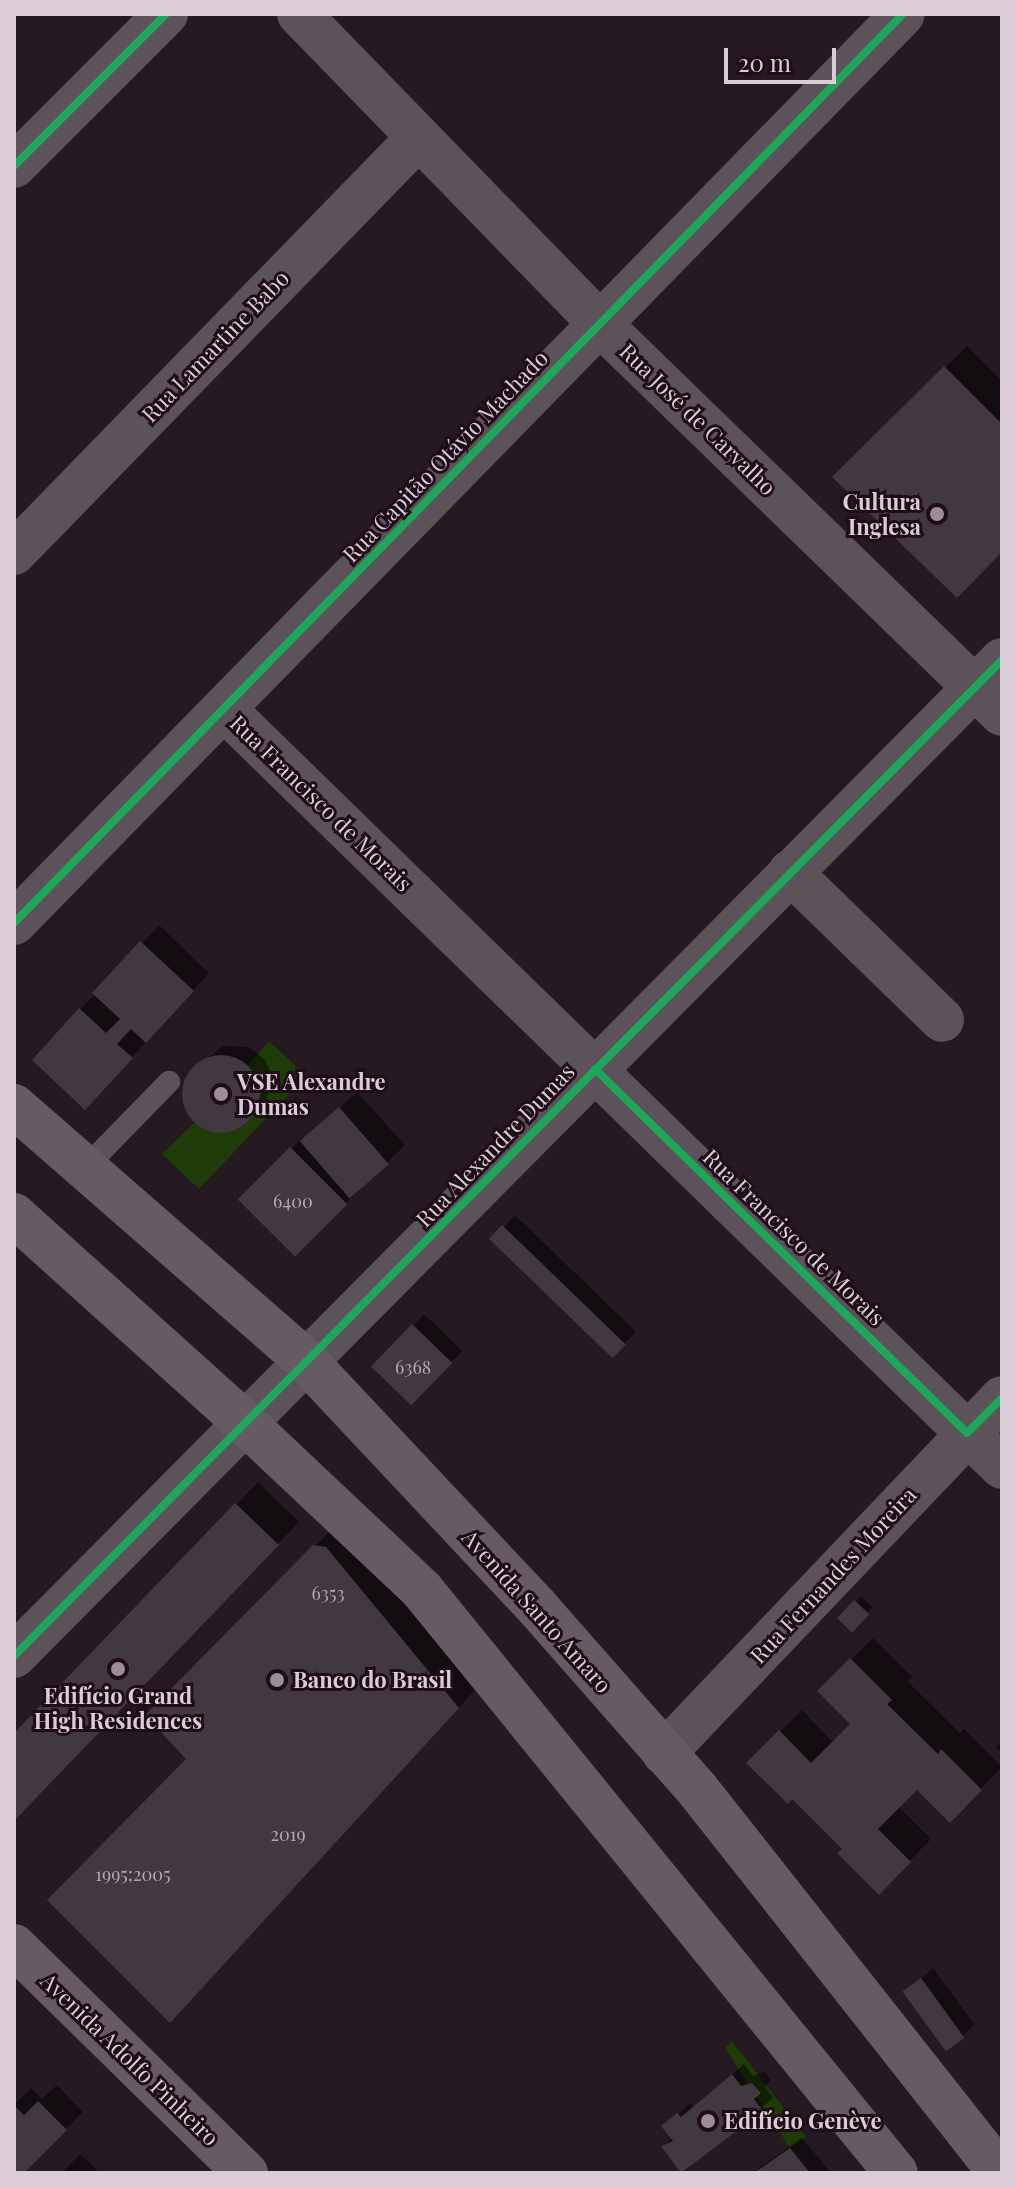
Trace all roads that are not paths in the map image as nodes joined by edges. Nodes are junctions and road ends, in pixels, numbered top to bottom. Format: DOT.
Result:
graph roads {
  1 [pos="166,14"];
  2 [pos="299,14"];
  3 [pos="903,14"];
  4 [pos="417,139"];
  5 [pos="14,166"];
  6 [pos="600,324"];
  7 [pos="14,553"];
  8 [pos="993,687"];
  9 [pos="224,709"];
  10 [pos="790,872"];
  11 [pos="14,923"];
  12 [pos="942,1020"];
  13 [pos="595,1069"];
  14 [pos="169,1082"];
  15 [pos="14,1106"];
  16 [pos="84,1169"];
  17 [pos="14,1215"];
  18 [pos="306,1361"];
  19 [pos="1002,1398"];
  20 [pos="245,1423"];
  21 [pos="967,1433"];
  22 [pos="1002,1467"];
  23 [pos="14,1656"];
  24 [pos="664,1753"];
  25 [pos="14,1946"];
  26 [pos="989,2160"];
  27 [pos="246,2173"];
  28 [pos="896,2173"];
  1 -- 5 [label="street"];
  2 -- 4 [label="street, Rua José de Carvalho"];
  3 -- 6 [label="street, Rua Capitão Otávio Machado"];
  4 -- 6 [label="street, Rua José de Carvalho"];
  4 -- 7 [label="street, Rua Lamartine Babo"];
  6 -- 8 [label="street, Rua José de Carvalho"];
  6 -- 9 [label="street, Rua Capitão Otávio Machado"];
  8 -- 10 [label="street, Rua Alexandre Dumas"];
  9 -- 11 [label="street, Rua Capitão Otávio Machado"];
  9 -- 13 [label="street, Rua Francisco de Morais"];
  10 -- 12 [label="street"];
  10 -- 13 [label="street, Rua Alexandre Dumas"];
  13 -- 18 [label="street, Rua Alexandre Dumas"];
  13 -- 21 [label="street, Rua Francisco de Morais"];
  14 -- 16 [label="lane"];
  15 -- 16 [label="main road, Avenida Santo Amaro"];
  16 -- 18 [label="main road, Avenida Santo Amaro"];
  17 -- 20 [label="main road"];
  18 -- 20 [label="street, Rua Alexandre Dumas"];
  18 -- 24 [label="main road, Avenida Santo Amaro"];
  19 -- 21 [label="street, Rua Fernandes Moreira"];
  20 -- 23 [label="street, Rua Alexandre Dumas"];
  20 -- 28 [label="main road"];
  21 -- 22 [label="street, Rua Francisco de Morais"];
  21 -- 24 [label="street, Rua Fernandes Moreira"];
  24 -- 26 [label="main road, Avenida Santo Amaro"];
  25 -- 27 [label="main road, Avenida Adolfo Pinheiro"];
}
